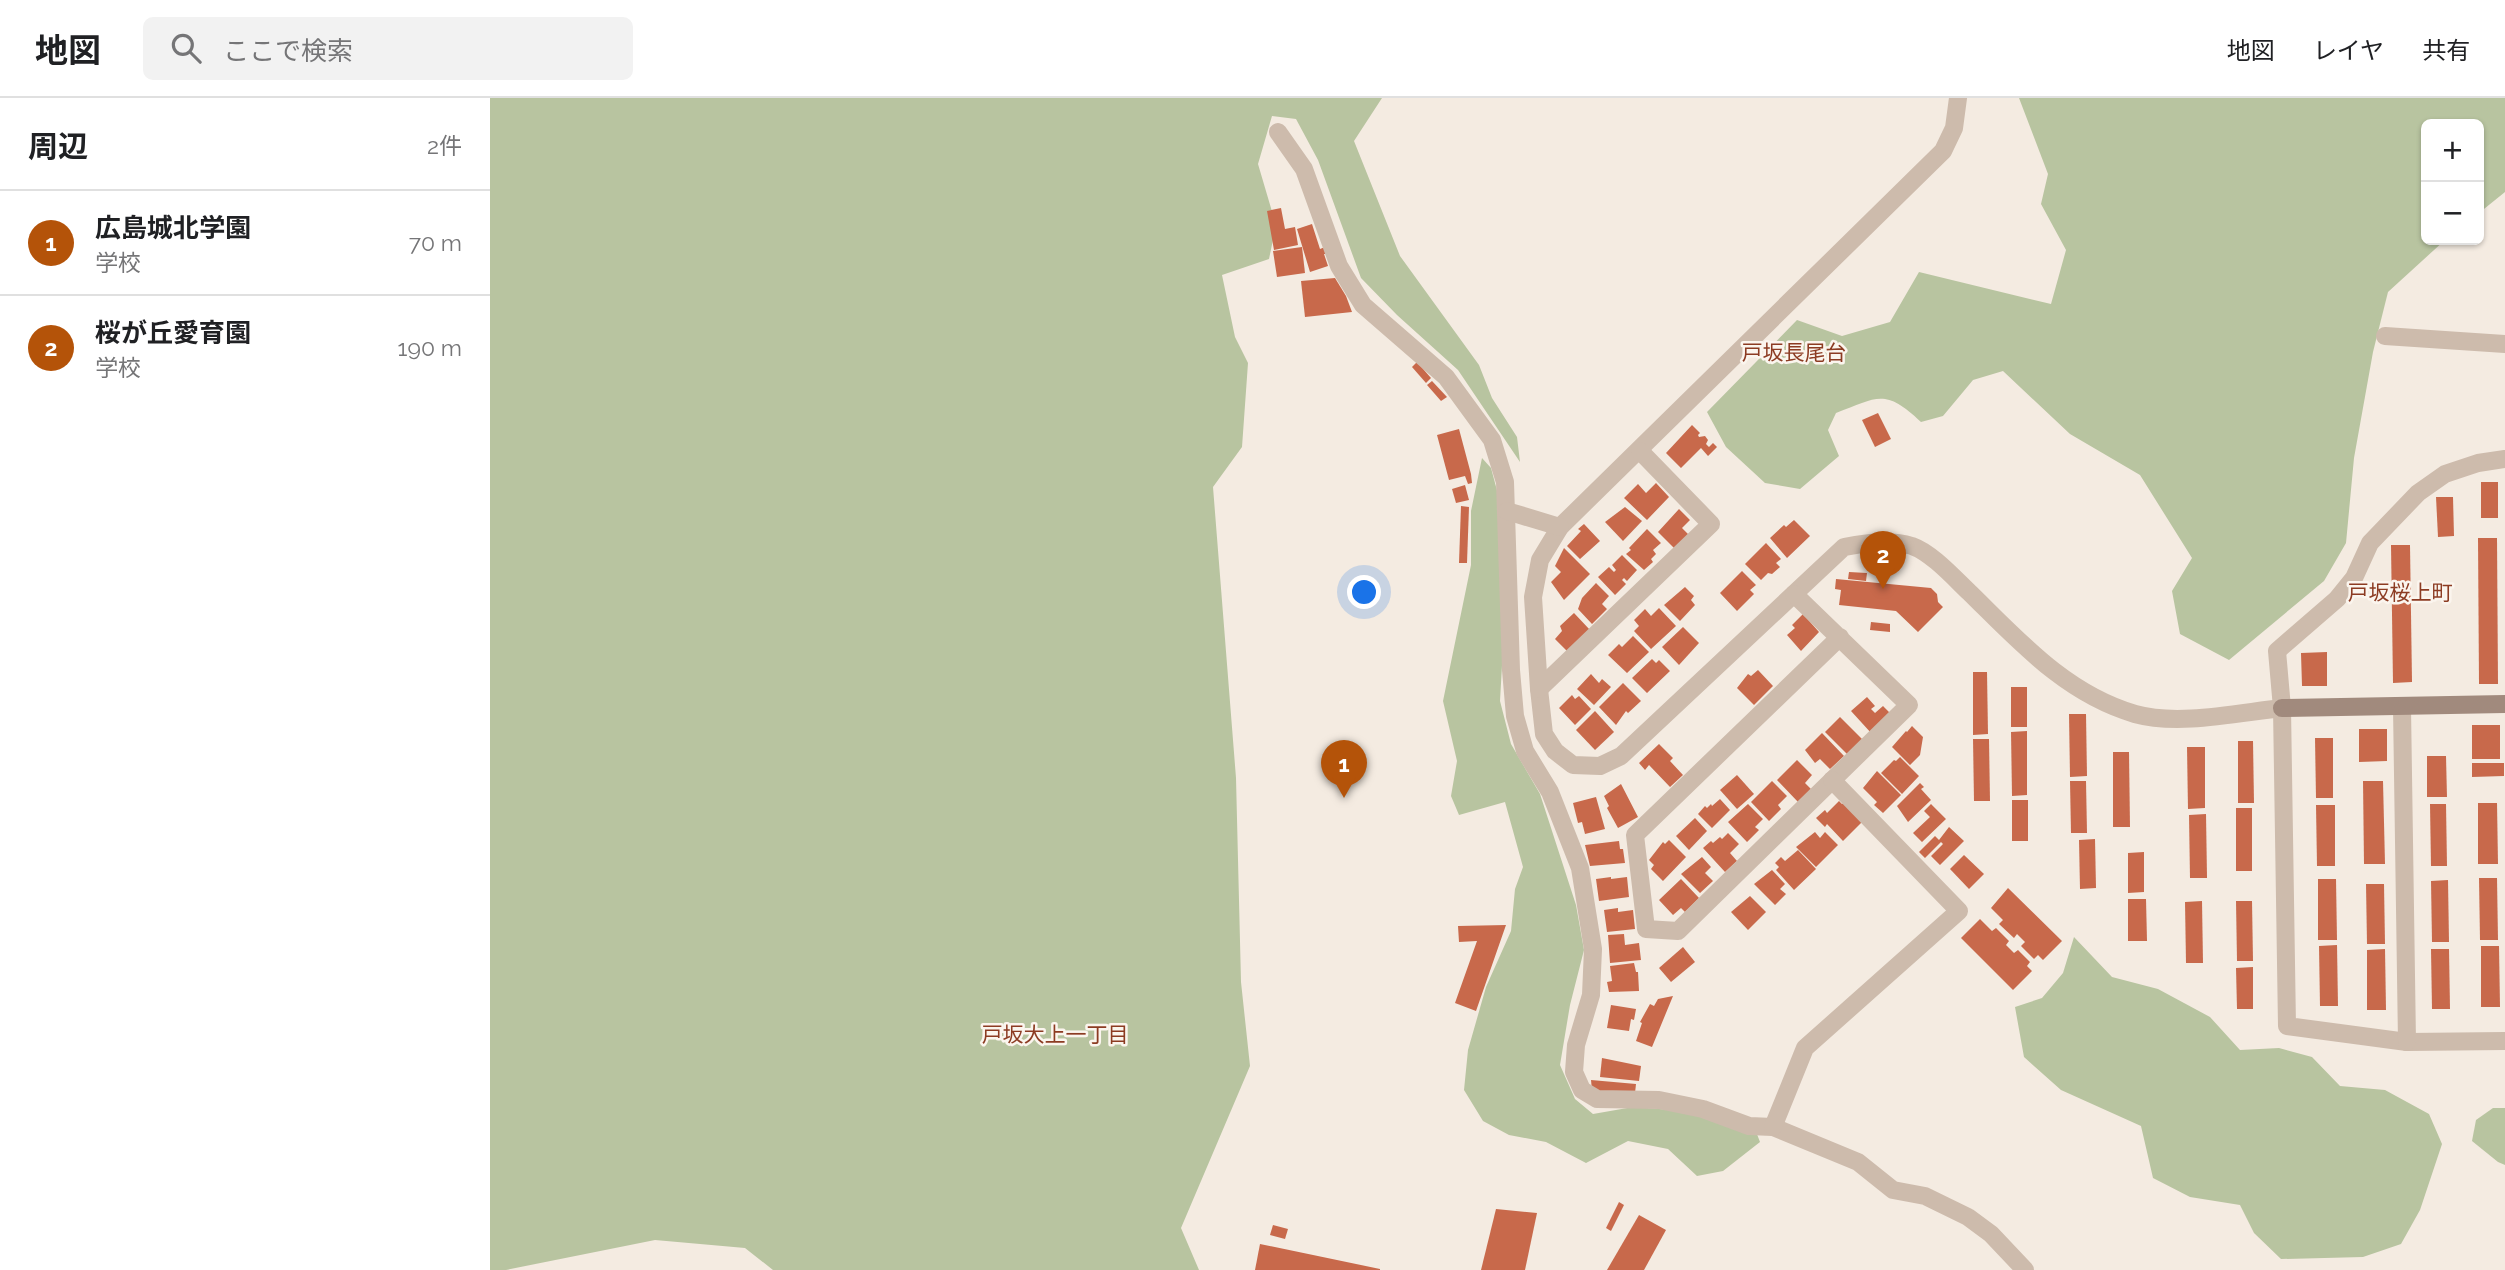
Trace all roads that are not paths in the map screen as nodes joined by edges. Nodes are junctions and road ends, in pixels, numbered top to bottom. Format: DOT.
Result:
graph roads {
  1 [pos="1958,98"];
  2 [pos="1278,132"];
  3 [pos="2385,336"];
  4 [pos="2505,344"];
  5 [pos="1640,450"];
  6 [pos="2505,459"];
  7 [pos="1507,511"];
  8 [pos="1560,527"];
  9 [pos="1794,594"];
  10 [pos="1840,637"];
  11 [pos="1539,689"];
  12 [pos="2505,704"];
  13 [pos="2402,707"];
  14 [pos="2282,709"];
  15 [pos="1832,780"];
  16 [pos="2505,1041"];
  17 [pos="2407,1042"];
  18 [pos="1773,1127"];
  19 [pos="2025,1270"];
  1 -- 5 [label="street"];
  2 -- 7 [label="street"];
  3 -- 4 [label="street"];
  5 -- 8 [label="street"];
  5 -- 11 [label="street"];
  6 -- 14 [label="street"];
  7 -- 8 [label="street"];
  7 -- 18 [label="street"];
  8 -- 11 [label="street"];
  9 -- 10 [label="street"];
  9 -- 11 [label="street"];
  9 -- 14 [label="street"];
  10 -- 15 [label="street"];
  10 -- 15 [label="street"];
  12 -- 13 [label="street"];
  13 -- 14 [label="street"];
  13 -- 17 [label="street"];
  14 -- 17 [label="street"];
  15 -- 18 [label="street"];
  16 -- 17 [label="street"];
  18 -- 19 [label="street"];
}
